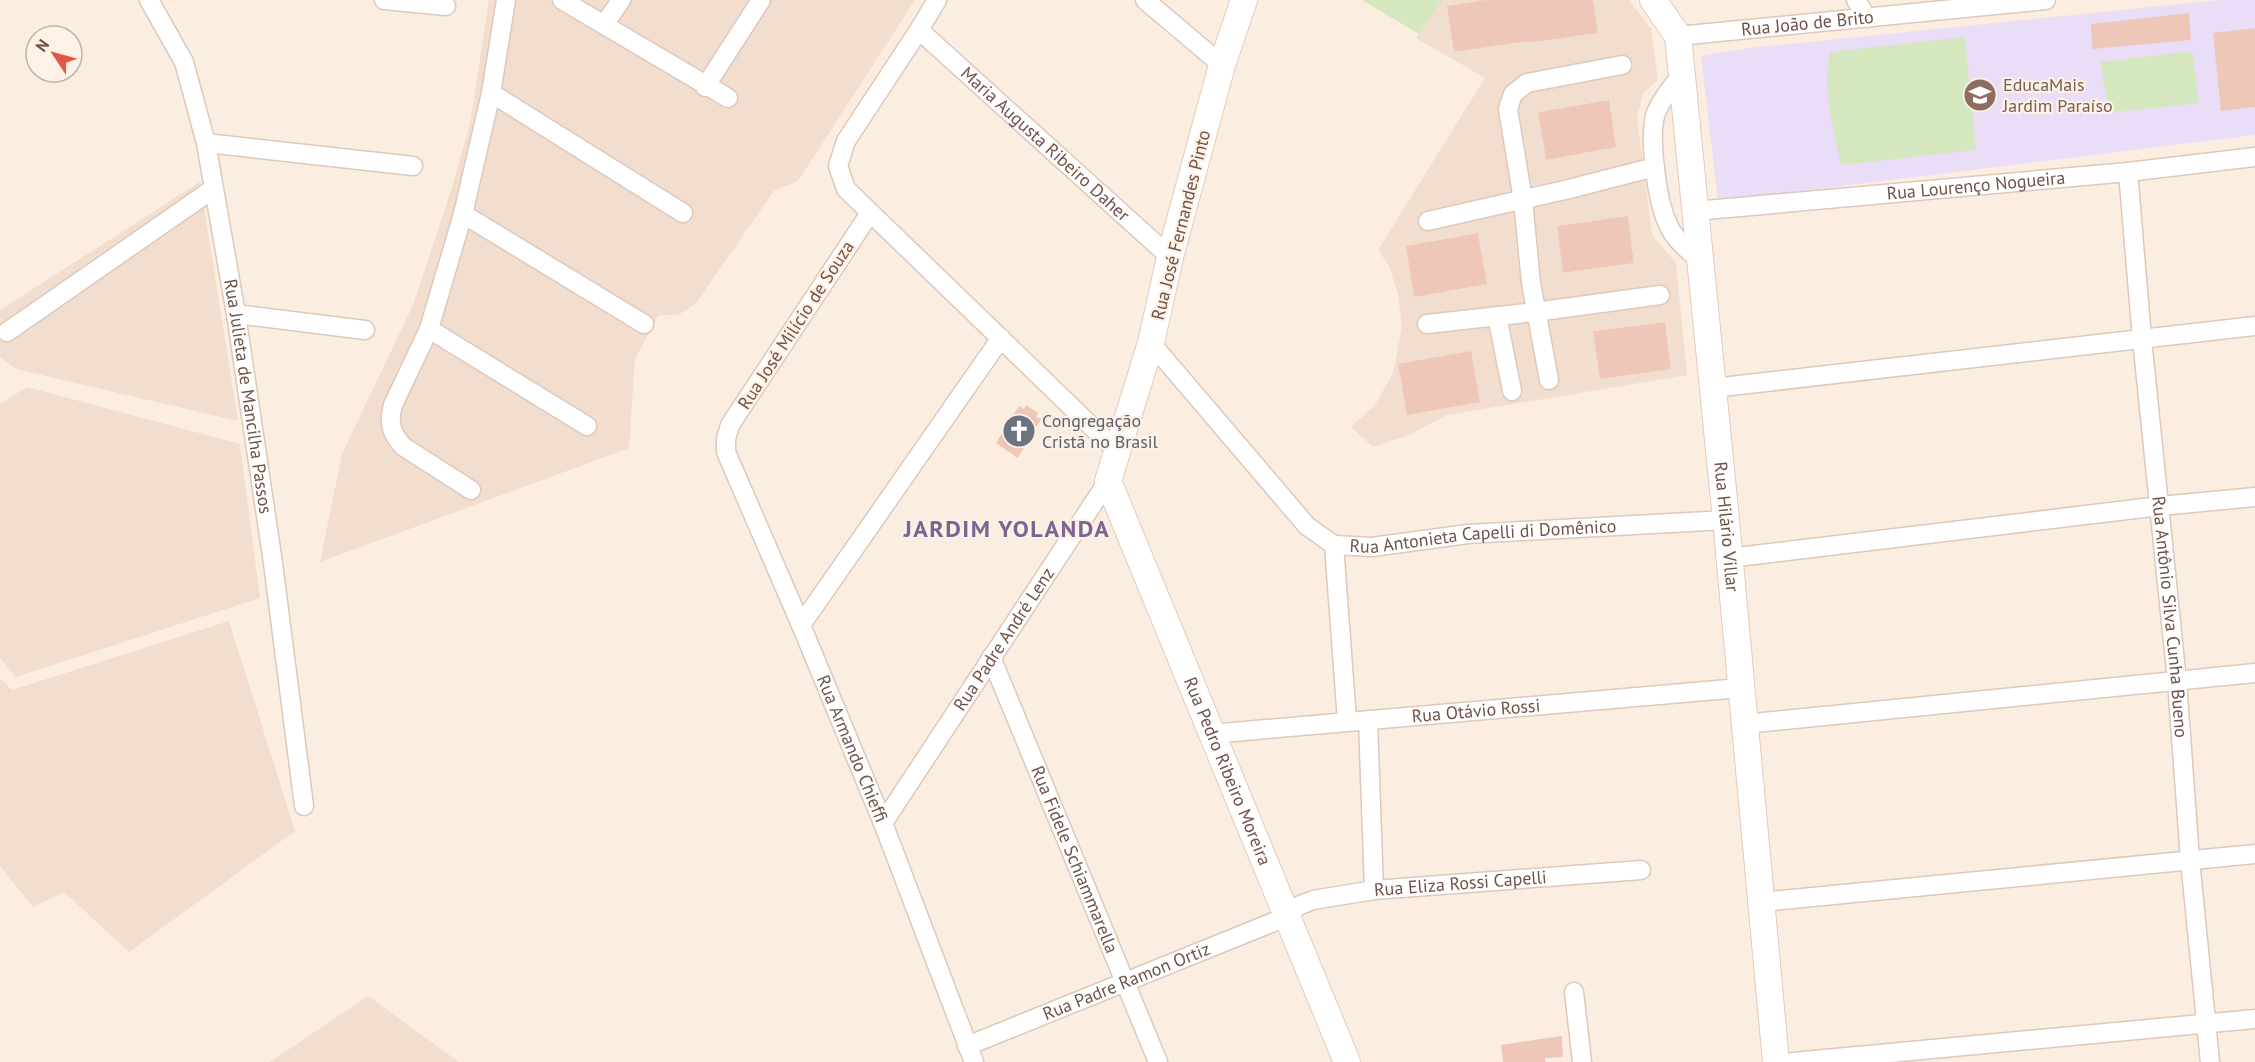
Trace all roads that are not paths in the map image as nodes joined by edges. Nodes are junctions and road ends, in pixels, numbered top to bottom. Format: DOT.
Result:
graph roads {
  1 [pos="149,0"];
  2 [pos="384,0"];
  3 [pos="506,0"];
  4 [pos="562,0"];
  5 [pos="621,0"];
  6 [pos="761,0"];
  7 [pos="937,0"];
  8 [pos="1145,0"];
  9 [pos="1244,0"];
  10 [pos="1653,0"];
  11 [pos="1856,0"];
  12 [pos="2046,0"];
  13 [pos="446,6"];
  14 [pos="1867,18"];
  15 [pos="604,25"];
  16 [pos="919,30"];
  17 [pos="1678,36"];
  18 [pos="1222,65"];
  19 [pos="1622,65"];
  20 [pos="1682,75"];
  21 [pos="705,87"];
  22 [pos="491,93"];
  23 [pos="728,98"];
  24 [pos="206,143"];
  25 [pos="2255,157"];
  26 [pos="413,166"];
  27 [pos="1655,167"];
  28 [pos="2128,172"];
  29 [pos="213,189"];
  30 [pos="1523,200"];
  31 [pos="1695,211"];
  32 [pos="683,213"];
  33 [pos="870,213"];
  34 [pos="463,214"];
  35 [pos="1428,221"];
  36 [pos="1170,257"];
  37 [pos="1700,260"];
  38 [pos="1660,294"];
  39 [pos="1535,312"];
  40 [pos="236,314"];
  41 [pos="1497,316"];
  42 [pos="644,324"];
  43 [pos="1427,324"];
  44 [pos="2255,326"];
  45 [pos="429,329"];
  46 [pos="365,330"];
  47 [pos="7,332"];
  48 [pos="1001,339"];
  49 [pos="2142,339"];
  50 [pos="1151,343"];
  51 [pos="1550,380"];
  52 [pos="1713,388"];
  53 [pos="1512,391"];
  54 [pos="587,426"];
  55 [pos="726,440"];
  56 [pos="1118,451"];
  57 [pos="1107,481"];
  58 [pos="471,489"];
  59 [pos="2255,497"];
  60 [pos="2160,506"];
  61 [pos="1726,520"];
  62 [pos="1334,545"];
  63 [pos="1729,558"];
  64 [pos="801,625"];
  65 [pos="991,657"];
  66 [pos="2255,673"];
  67 [pos="2177,681"];
  68 [pos="1740,688"];
  69 [pos="1368,720"];
  70 [pos="1347,721"];
  71 [pos="1744,724"];
  72 [pos="1210,734"];
  73 [pos="304,806"];
  74 [pos="883,823"];
  75 [pos="2255,854"];
  76 [pos="2190,860"];
  77 [pos="1641,870"];
  78 [pos="1374,890"];
  79 [pos="1761,902"];
  80 [pos="1286,917"];
  81 [pos="1125,983"];
  82 [pos="1575,992"];
  83 [pos="2255,1019"];
  84 [pos="2205,1024"];
  85 [pos="970,1054"];
  86 [pos="1158,1062"];
  87 [pos="1347,1062"];
  88 [pos="1582,1062"];
  89 [pos="1776,1062"];
  90 [pos="1793,1062"];
  91 [pos="2210,1062"];
  1 -- 24 [label="street, Rua Julieta de Mancilha Passos"];
  2 -- 13 [label="street"];
  3 -- 22 [label="street"];
  4 -- 15 [label="street"];
  5 -- 15 [label="street"];
  6 -- 21 [label="street"];
  7 -- 16 [label="street"];
  8 -- 18 [label="street"];
  9 -- 18 [label="street, Rua José Fernandes Pinto"];
  10 -- 17 [label="street, Rua Hilário Villar"];
  11 -- 14 [label="street"];
  12 -- 14 [label="street, Rua João de Brito"];
  14 -- 17 [label="street, Rua João de Brito"];
  15 -- 21 [label="street"];
  16 -- 33 [label="street"];
  16 -- 36 [label="street, Maria Augusta Ribeiro Daher"];
  17 -- 20 [label="street, Rua Hilário Villar"];
  18 -- 36 [label="street, Rua José Fernandes Pinto"];
  19 -- 30 [label="street"];
  20 -- 27 [label="street"];
  20 -- 31 [label="street, Rua Hilário Villar"];
  21 -- 23 [label="street"];
  22 -- 32 [label="street"];
  22 -- 34 [label="street"];
  24 -- 26 [label="street"];
  24 -- 29 [label="street, Rua Julieta de Mancilha Passos"];
  25 -- 28 [label="street, Rua Lourenço Nogueira"];
  27 -- 30 [label="street"];
  27 -- 37 [label="street"];
  28 -- 31 [label="street, Rua Lourenço Nogueira"];
  28 -- 49 [label="street, Rua Antônio Silva Cunha Bueno"];
  29 -- 40 [label="street, Rua Julieta de Mancilha Passos"];
  29 -- 47 [label="street"];
  30 -- 35 [label="street"];
  30 -- 39 [label="street"];
  31 -- 37 [label="street, Rua Hilário Villar"];
  33 -- 48 [label="street"];
  33 -- 55 [label="street, Rua José Milício de Souza"];
  34 -- 42 [label="street"];
  34 -- 45 [label="street"];
  36 -- 50 [label="street, Rua José Fernandes Pinto"];
  37 -- 52 [label="street, Rua Hilário Villar"];
  38 -- 39 [label="street"];
  39 -- 41 [label="street"];
  39 -- 51 [label="street"];
  40 -- 46 [label="street"];
  40 -- 73 [label="street, Rua Julieta de Mancilha Passos"];
  41 -- 43 [label="street"];
  41 -- 53 [label="street"];
  44 -- 49 [label="street"];
  45 -- 54 [label="street"];
  45 -- 58 [label="street"];
  48 -- 56 [label="street"];
  48 -- 64 [label="street"];
  49 -- 52 [label="street"];
  49 -- 60 [label="street, Rua Antônio Silva Cunha Bueno"];
  50 -- 56 [label="street, Rua José Fernandes Pinto"];
  50 -- 62 [label="street, Rua Antonieta Capelli di Domênico"];
  52 -- 61 [label="street, Rua Hilário Villar"];
  55 -- 64 [label="street, Rua Armando Chieffi"];
  56 -- 57 [label="street, Rua Padre André Lenz"];
  57 -- 65 [label="street, Rua Padre André Lenz"];
  57 -- 72 [label="street, Rua Pedro Ribeiro Moreira"];
  59 -- 60 [label="street"];
  60 -- 63 [label="street"];
  60 -- 67 [label="street, Rua Antônio Silva Cunha Bueno"];
  61 -- 62 [label="street, Rua Antonieta Capelli di Domênico"];
  61 -- 63 [label="street, Rua Hilário Villar"];
  62 -- 70 [label="street"];
  63 -- 68 [label="street, Rua Hilário Villar"];
  64 -- 74 [label="street, Rua Armando Chieffi"];
  65 -- 74 [label="street, Rua Padre André Lenz"];
  65 -- 81 [label="street, Rua Fidele Schiammarella"];
  66 -- 67 [label="street"];
  67 -- 71 [label="street"];
  67 -- 76 [label="street, Rua Antônio Silva Cunha Bueno"];
  68 -- 69 [label="street, Rua Otávio Rossi"];
  68 -- 71 [label="street, Rua Hilário Villar"];
  69 -- 70 [label="street, Rua Otávio Rossi"];
  69 -- 78 [label="street"];
  70 -- 72 [label="street, Rua Otávio Rossi"];
  71 -- 79 [label="street, Rua Hilário Villar"];
  72 -- 80 [label="street, Rua Pedro Ribeiro Moreira"];
  74 -- 85 [label="street, Rua Armando Chieffi"];
  75 -- 76 [label="street"];
  76 -- 79 [label="street"];
  76 -- 84 [label="street, Rua Antônio Silva Cunha Bueno"];
  77 -- 78 [label="street, Rua Eliza Rossi Capelli"];
  78 -- 80 [label="street, Rua Eliza Rossi Capelli"];
  79 -- 89 [label="street, Rua Hilário Villar"];
  80 -- 81 [label="street, Rua Padre Ramon Ortiz"];
  80 -- 87 [label="street, Rua Pedro Ribeiro Moreira"];
  81 -- 85 [label="street, Rua Padre Ramon Ortiz"];
  81 -- 86 [label="street, Rua Fidele Schiammarella"];
  82 -- 88 [label="street"];
  83 -- 84 [label="street"];
  84 -- 90 [label="street"];
  84 -- 91 [label="street, Rua Antônio Silva Cunha Bueno"];
}
